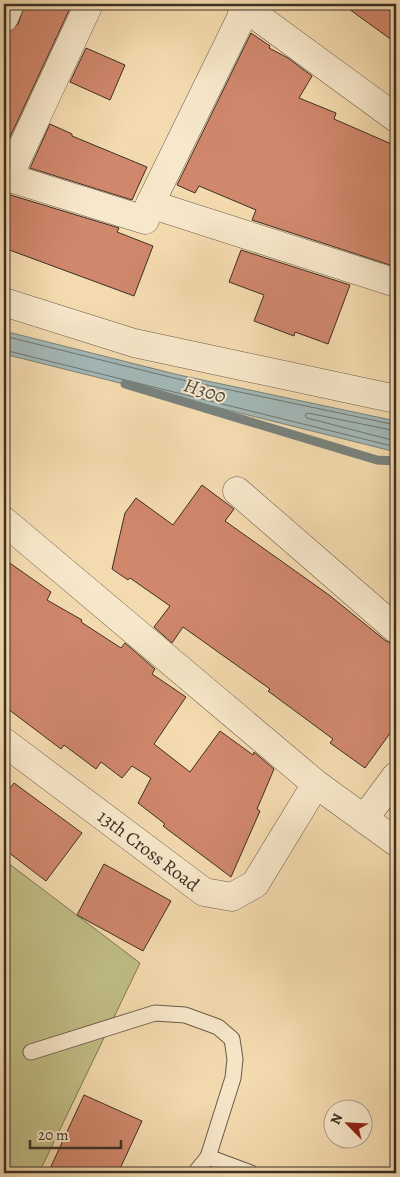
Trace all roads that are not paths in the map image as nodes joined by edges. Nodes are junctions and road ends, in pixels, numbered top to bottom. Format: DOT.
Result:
graph roads {
  1 [pos="10,4"];
  2 [pos="89,4"];
  3 [pos="243,6"];
  4 [pos="4,18"];
  5 [pos="396,118"];
  6 [pos="6,177"];
  7 [pos="150,204"];
  8 [pos="396,283"];
  9 [pos="4,302"];
  10 [pos="396,398"];
  11 [pos="237,491"];
  12 [pos="4,521"];
  13 [pos="396,629"];
  14 [pos="4,742"];
  15 [pos="396,776"];
  16 [pos="316,784"];
  17 [pos="364,819"];
  18 [pos="396,842"];
  19 [pos="31,1052"];
  20 [pos="208,1157"];
  21 [pos="195,1173"];
  22 [pos="251,1173"];
  1 -- 4 [label="street"];
  2 -- 6 [label="street"];
  3 -- 5 [label="street"];
  3 -- 7 [label="street"];
  6 -- 7 [label="street"];
  7 -- 8 [label="street"];
  9 -- 10 [label="street"];
  11 -- 13 [label="street"];
  12 -- 16 [label="street"];
  14 -- 16 [label="street, 13th Cross Road"];
  15 -- 17 [label="street"];
  16 -- 17 [label="street"];
  17 -- 18 [label="street"];
  19 -- 20 [label="lane"];
  20 -- 21 [label="lane"];
  20 -- 22 [label="lane"];
}
